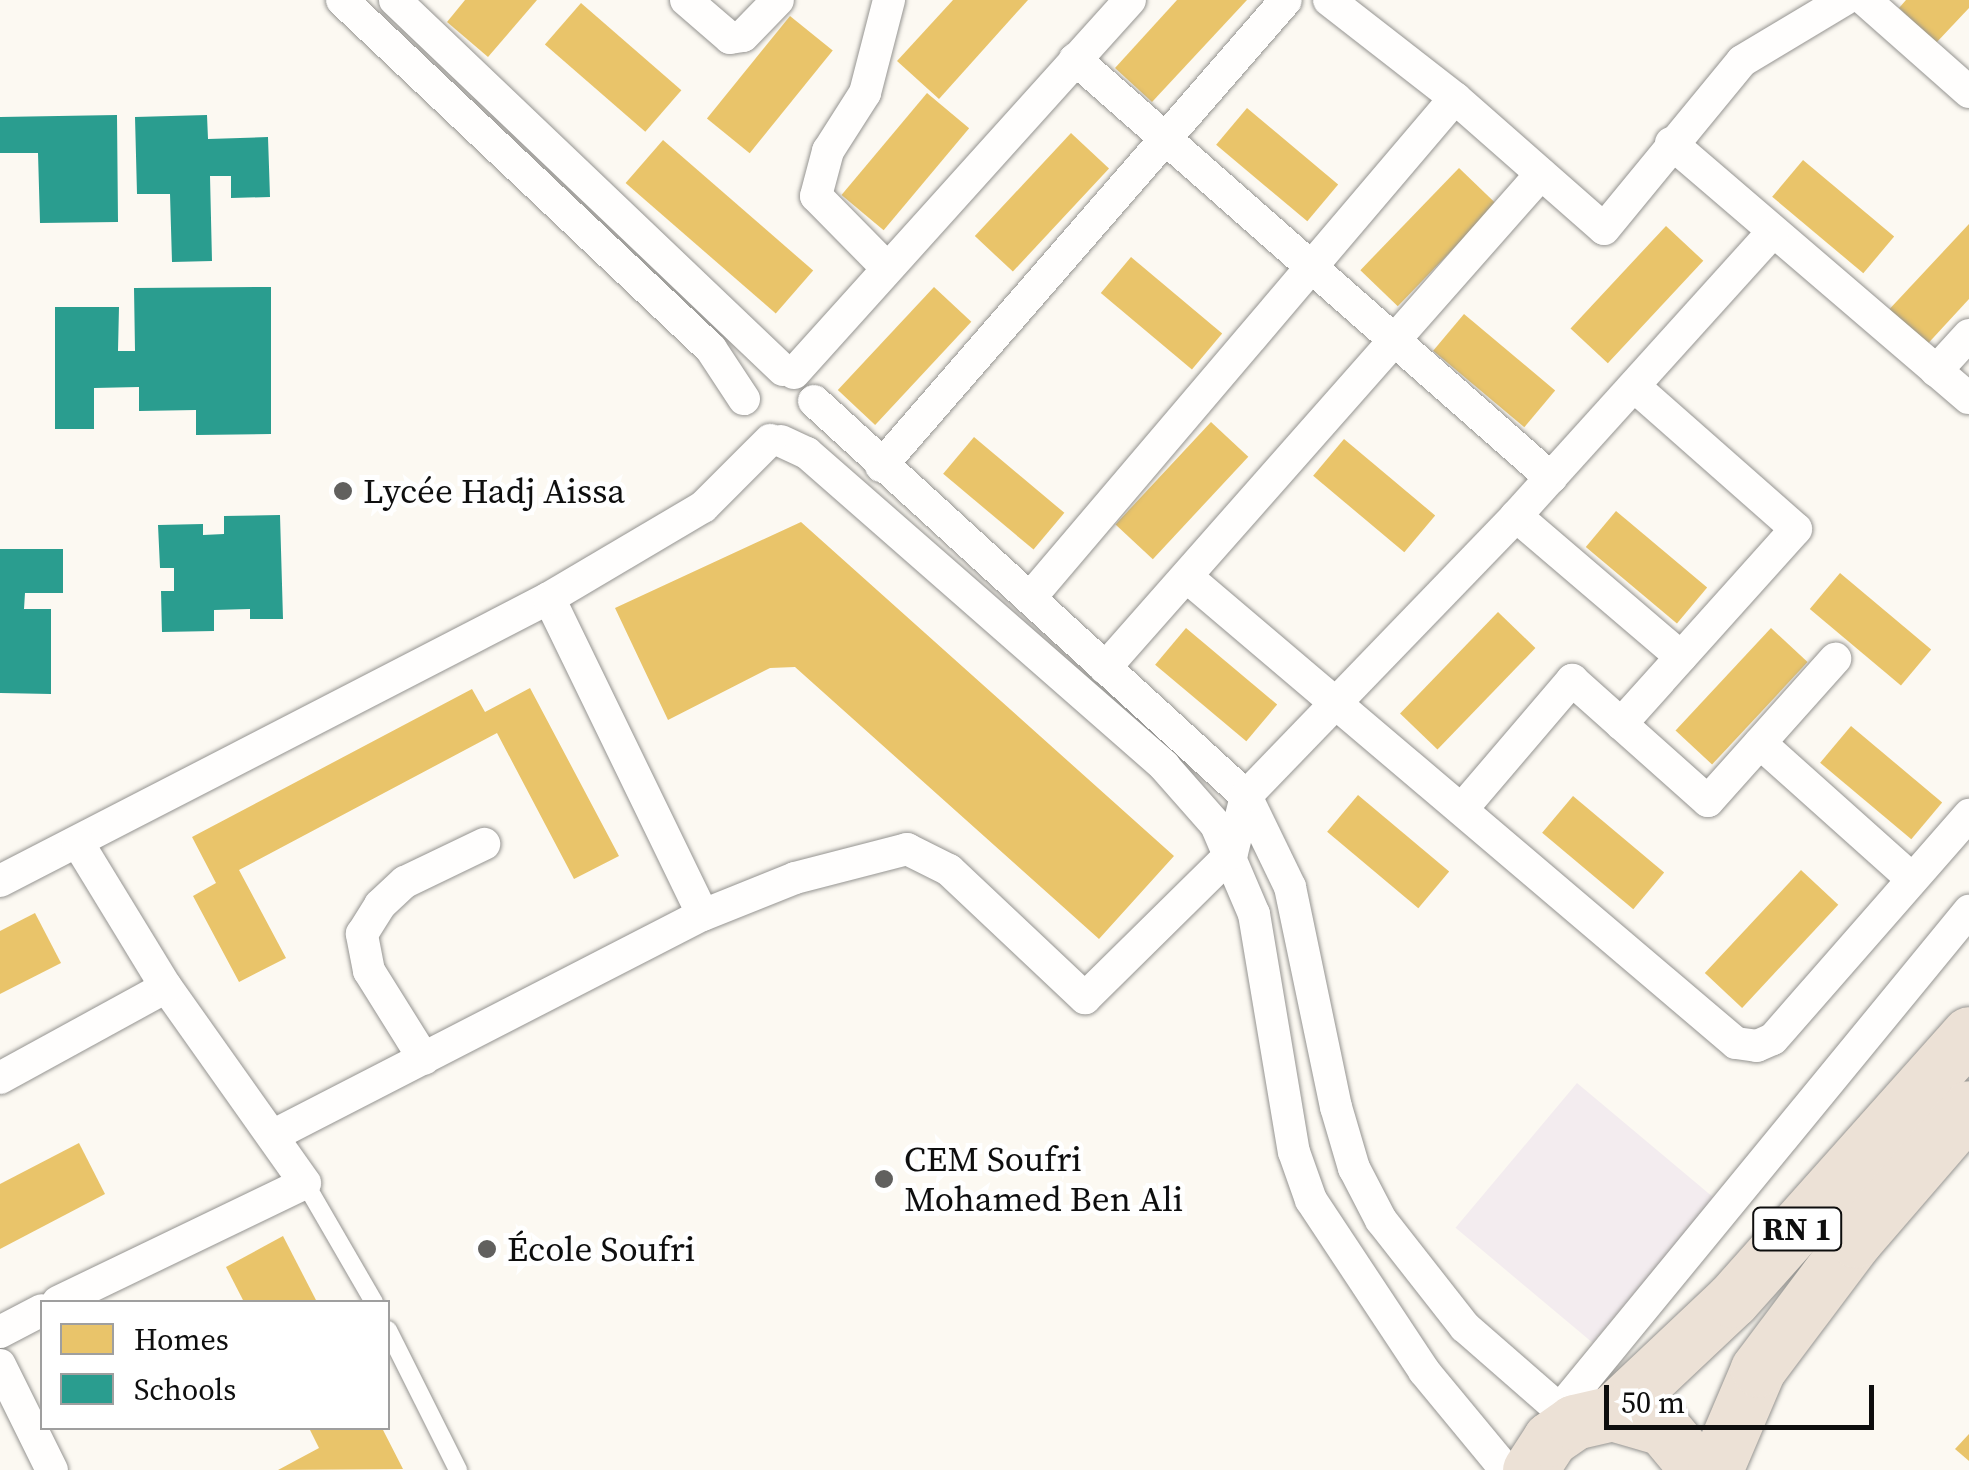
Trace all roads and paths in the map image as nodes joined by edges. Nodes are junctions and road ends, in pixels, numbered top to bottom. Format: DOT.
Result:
graph roads {
  1 [pos="342,0"];
  2 [pos="394,0"];
  3 [pos="686,0"];
  4 [pos="778,0"];
  5 [pos="1130,0"];
  6 [pos="1286,0"];
  7 [pos="1329,0"];
  8 [pos="1844,0"];
  9 [pos="1865,0"];
  10 [pos="883,4"];
  11 [pos="1075,59"];
  12 [pos="1965,81"];
  13 [pos="1455,98"];
  14 [pos="1671,143"];
  15 [pos="1165,144"];
  16 [pos="1542,174"];
  17 [pos="1773,232"];
  18 [pos="887,268"];
  19 [pos="1310,268"];
  20 [pos="1969,336"];
  21 [pos="1392,338"];
  22 [pos="1936,370"];
  23 [pos="788,372"];
  24 [pos="1634,386"];
  25 [pos="1969,398"];
  26 [pos="744,399"];
  27 [pos="814,401"];
  28 [pos="775,440"];
  29 [pos="881,466"];
  30 [pos="1551,478"];
  31 [pos="1516,516"];
  32 [pos="1187,577"];
  33 [pos="549,598"];
  34 [pos="1030,598"];
  35 [pos="1681,657"];
  36 [pos="1835,660"];
  37 [pos="1105,668"];
  38 [pos="1335,707"];
  39 [pos="1621,724"];
  40 [pos="1760,743"];
  41 [pos="1246,796"];
  42 [pos="1462,809"];
  43 [pos="1969,815"];
  44 [pos="78,843"];
  45 [pos="484,844"];
  46 [pos="1232,853"];
  47 [pos="1912,878"];
  48 [pos="0,881"];
  49 [pos="1969,911"];
  50 [pos="703,916"];
  51 [pos="166,987"];
  52 [pos="1969,1034"];
  53 [pos="424,1059"];
  54 [pos="0,1078"];
  55 [pos="1969,1108"];
  56 [pos="276,1134"];
  57 [pos="305,1183"];
  58 [pos="62,1300"];
  59 [pos="373,1300"];
  60 [pos="40,1311"];
  61 [pos="0,1332"];
  62 [pos="390,1334"];
  63 [pos="0,1366"];
  64 [pos="1758,1369"];
  65 [pos="1583,1414"];
  66 [pos="52,1470"];
  67 [pos="458,1470"];
  68 [pos="1506,1470"];
  69 [pos="1530,1470"];
  70 [pos="1698,1470"];
  71 [pos="1714,1470"];
  72 [pos="1759,1470"];
  1 -- 26 [label="street"];
  2 -- 23 [label="street"];
  3 -- 4 [label="street"];
  5 -- 11 [label="street"];
  6 -- 15 [label="street"];
  7 -- 13 [label="street"];
  8 -- 14 [label="street"];
  9 -- 12 [label="street"];
  10 -- 18 [label="street"];
  11 -- 15 [label="street"];
  11 -- 18 [label="street"];
  13 -- 16 [label="street"];
  13 -- 19 [label="street"];
  14 -- 16 [label="street"];
  14 -- 17 [label="street"];
  15 -- 19 [label="street"];
  15 -- 29 [label="street"];
  16 -- 21 [label="street"];
  17 -- 22 [label="street"];
  17 -- 24 [label="street"];
  18 -- 23 [label="street"];
  19 -- 21 [label="street"];
  19 -- 34 [label="street"];
  20 -- 22 [label="street"];
  21 -- 30 [label="street"];
  21 -- 32 [label="street"];
  22 -- 25 [label="street"];
  23 -- 26 [label="street"];
  23 -- 27 [label="street"];
  24 -- 30 [label="street"];
  24 -- 35 [label="street"];
  26 -- 28 [label="street"];
  27 -- 28 [label="street"];
  27 -- 29 [label="street"];
  28 -- 33 [label="street"];
  28 -- 46 [label="street"];
  29 -- 34 [label="street"];
  30 -- 31 [label="street"];
  31 -- 35 [label="street"];
  31 -- 38 [label="street"];
  32 -- 37 [label="street"];
  32 -- 38 [label="street"];
  33 -- 44 [label="street"];
  33 -- 50 [label="street"];
  34 -- 37 [label="street"];
  35 -- 39 [label="street"];
  36 -- 40 [label="street"];
  37 -- 41 [label="street"];
  38 -- 41 [label="street"];
  38 -- 42 [label="street"];
  39 -- 40 [label="street"];
  39 -- 42 [label="street"];
  40 -- 47 [label="street"];
  41 -- 46 [label="street"];
  41 -- 65 [label="street"];
  42 -- 47 [label="street"];
  43 -- 47 [label="street"];
  44 -- 48 [label="street"];
  44 -- 51 [label="street"];
  45 -- 53 [label="street"];
  46 -- 50 [label="street"];
  46 -- 68 [label="street"];
  49 -- 65 [label="street"];
  50 -- 53 [label="street"];
  51 -- 54 [label="street"];
  51 -- 56 [label="street"];
  52 -- 65 [label="highway, RN 1"];
  53 -- 56 [label="street"];
  55 -- 64 [label="highway, RN 1"];
  56 -- 57 [label="street"];
  57 -- 58 [label="street"];
  57 -- 59 [label="lane"];
  60 -- 61 [label="street"];
  62 -- 67 [label="lane"];
  63 -- 66 [label="street"];
  64 -- 71 [label="highway, RN 1"];
  64 -- 72 [label="highway"];
  65 -- 69 [label="highway"];
  65 -- 70 [label="highway"];
}
